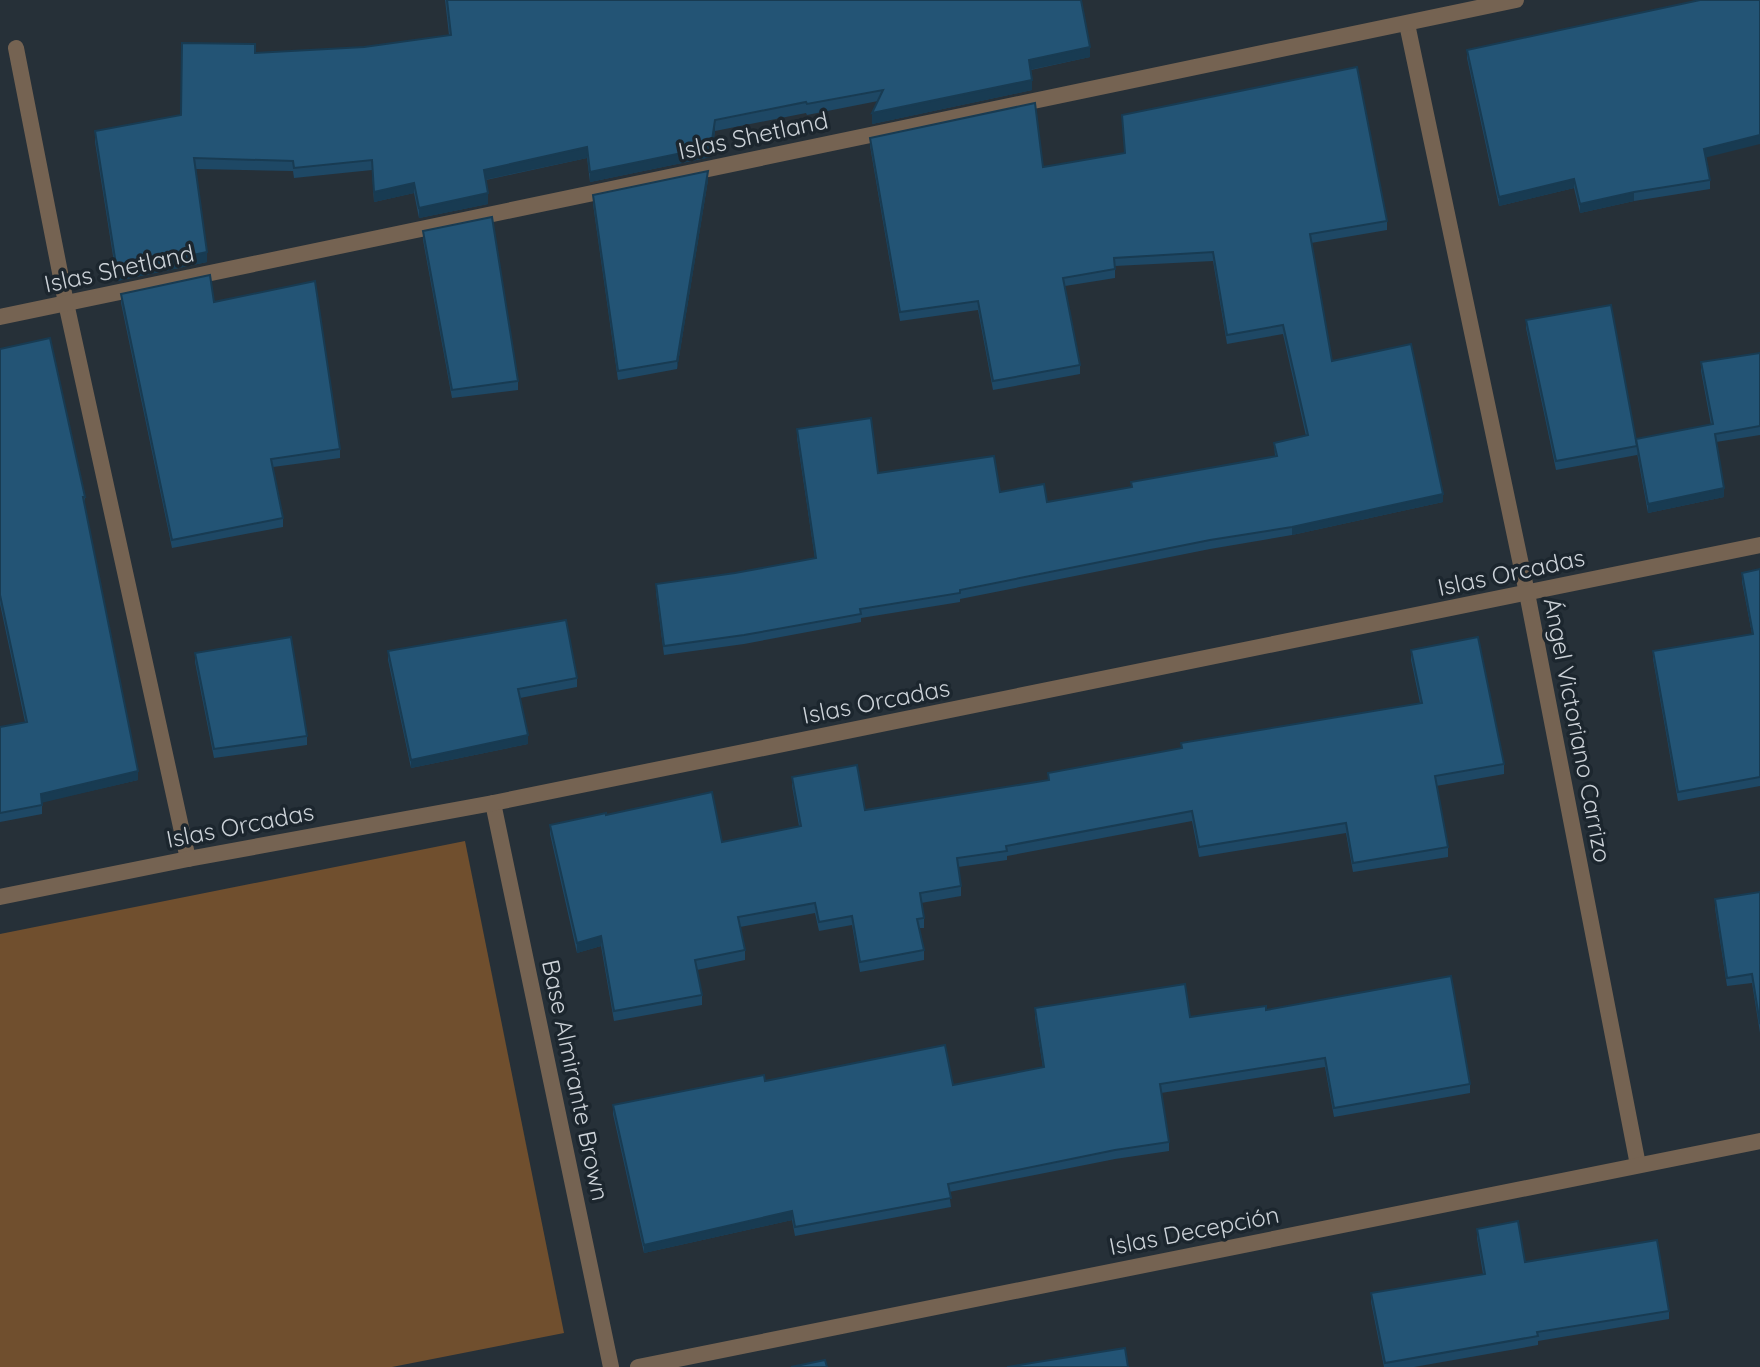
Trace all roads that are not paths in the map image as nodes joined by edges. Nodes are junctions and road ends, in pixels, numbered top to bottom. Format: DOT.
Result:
graph roads {
  1 [pos="1516,0"];
  2 [pos="1407,24"];
  3 [pos="16,48"];
  4 [pos="66,303"];
  5 [pos="0,317"];
  6 [pos="1760,545"];
  7 [pos="1527,593"];
  8 [pos="493,803"];
  9 [pos="188,859"];
  10 [pos="0,897"];
  11 [pos="1760,1141"];
  12 [pos="1638,1165"];
  13 [pos="611,1367"];
  14 [pos="638,1367"];
  1 -- 2 [label="street, Islas Shetland"];
  2 -- 4 [label="street, Islas Shetland"];
  2 -- 7 [label="street, Ángel Victoriano Carrizo"];
  3 -- 4 [label="street"];
  4 -- 5 [label="street, Islas Shetland"];
  4 -- 9 [label="street"];
  6 -- 7 [label="street, Islas Orcadas"];
  7 -- 8 [label="street, Islas Orcadas"];
  7 -- 12 [label="street, Ángel Victoriano Carrizo"];
  8 -- 9 [label="street, Islas Orcadas"];
  8 -- 13 [label="street, Base Almirante Brown"];
  9 -- 10 [label="street, Islas Orcadas"];
  11 -- 12 [label="street, Islas Decepción"];
  12 -- 14 [label="street, Islas Decepción"];
}
